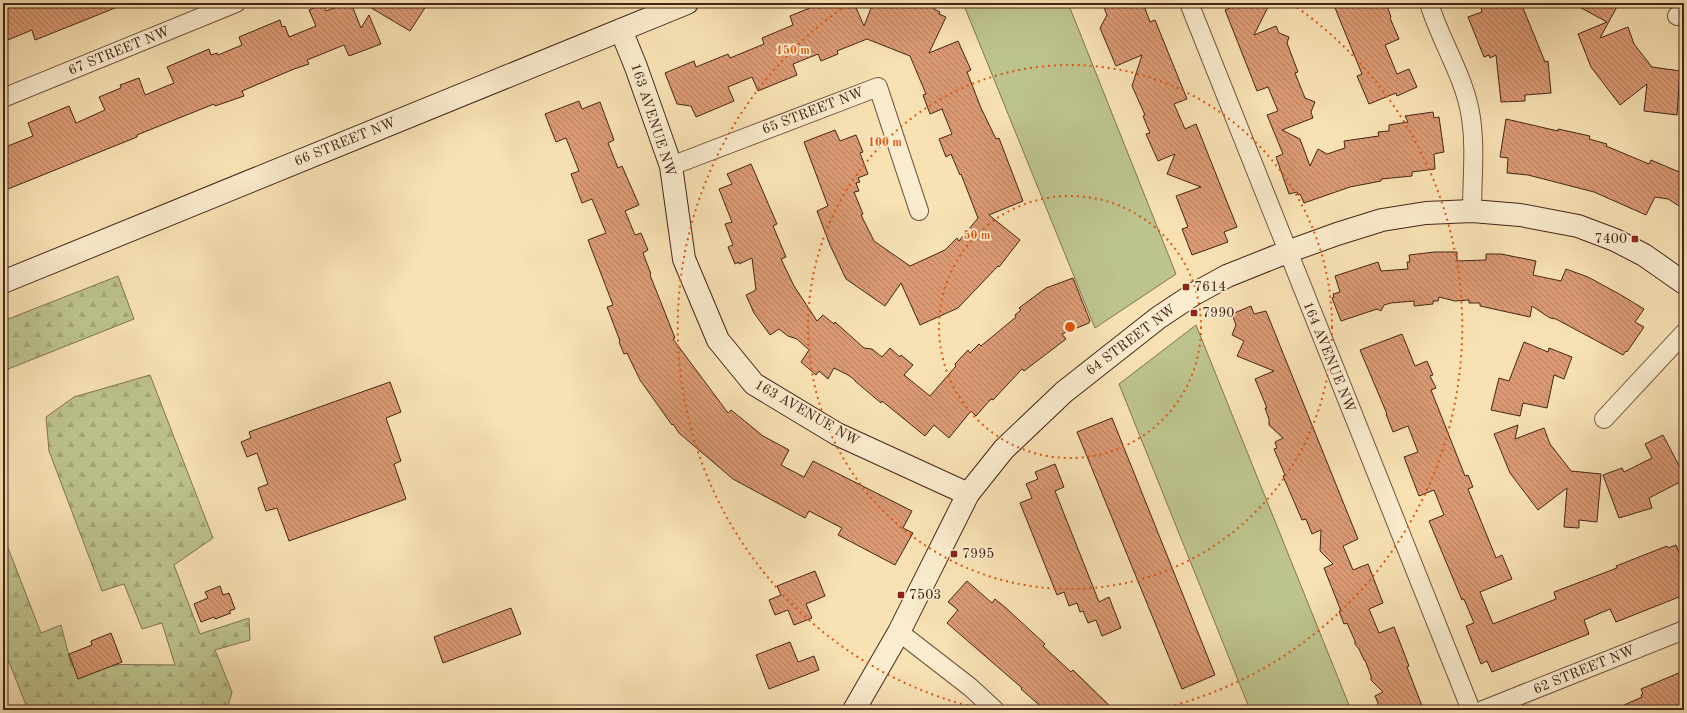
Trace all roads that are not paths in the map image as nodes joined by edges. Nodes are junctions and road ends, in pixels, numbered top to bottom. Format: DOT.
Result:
graph roads {
  1 [pos="236,3"];
  2 [pos="687,3"];
  3 [pos="1188,3"];
  4 [pos="1430,3"];
  5 [pos="621,30"];
  6 [pos="3,98"];
  7 [pos="671,166"];
  8 [pos="919,211"];
  9 [pos="1472,211"];
  10 [pos="1287,252"];
  11 [pos="3,282"];
  12 [pos="1684,283"];
  13 [pos="1684,333"];
  14 [pos="1604,419"];
  15 [pos="968,494"];
  16 [pos="1684,630"];
  17 [pos="899,632"];
  18 [pos="854,710"];
  19 [pos="995,710"];
  20 [pos="1471,710"];
  21 [pos="1483,710"];
  1 -- 6 [label="street, 67 STREET NW"];
  2 -- 5 [label="street, 66 STREET NW"];
  3 -- 10 [label="street, 164 AVENUE NW"];
  4 -- 9 [label="street"];
  5 -- 7 [label="street, 163 AVENUE NW"];
  5 -- 11 [label="street, 66 STREET NW"];
  7 -- 8 [label="street, 65 STREET NW"];
  7 -- 15 [label="street, 163 AVENUE NW"];
  9 -- 10 [label="street, 64 STREET NW"];
  9 -- 12 [label="street, 64 STREET NW"];
  10 -- 15 [label="street, 64 STREET NW"];
  10 -- 20 [label="street, 164 AVENUE NW"];
  13 -- 14 [label="street"];
  15 -- 17 [label="street, 64 STREET NW"];
  16 -- 21 [label="street, 62 STREET NW"];
  17 -- 18 [label="street, 64 STREET NW"];
  17 -- 19 [label="street"];
}
